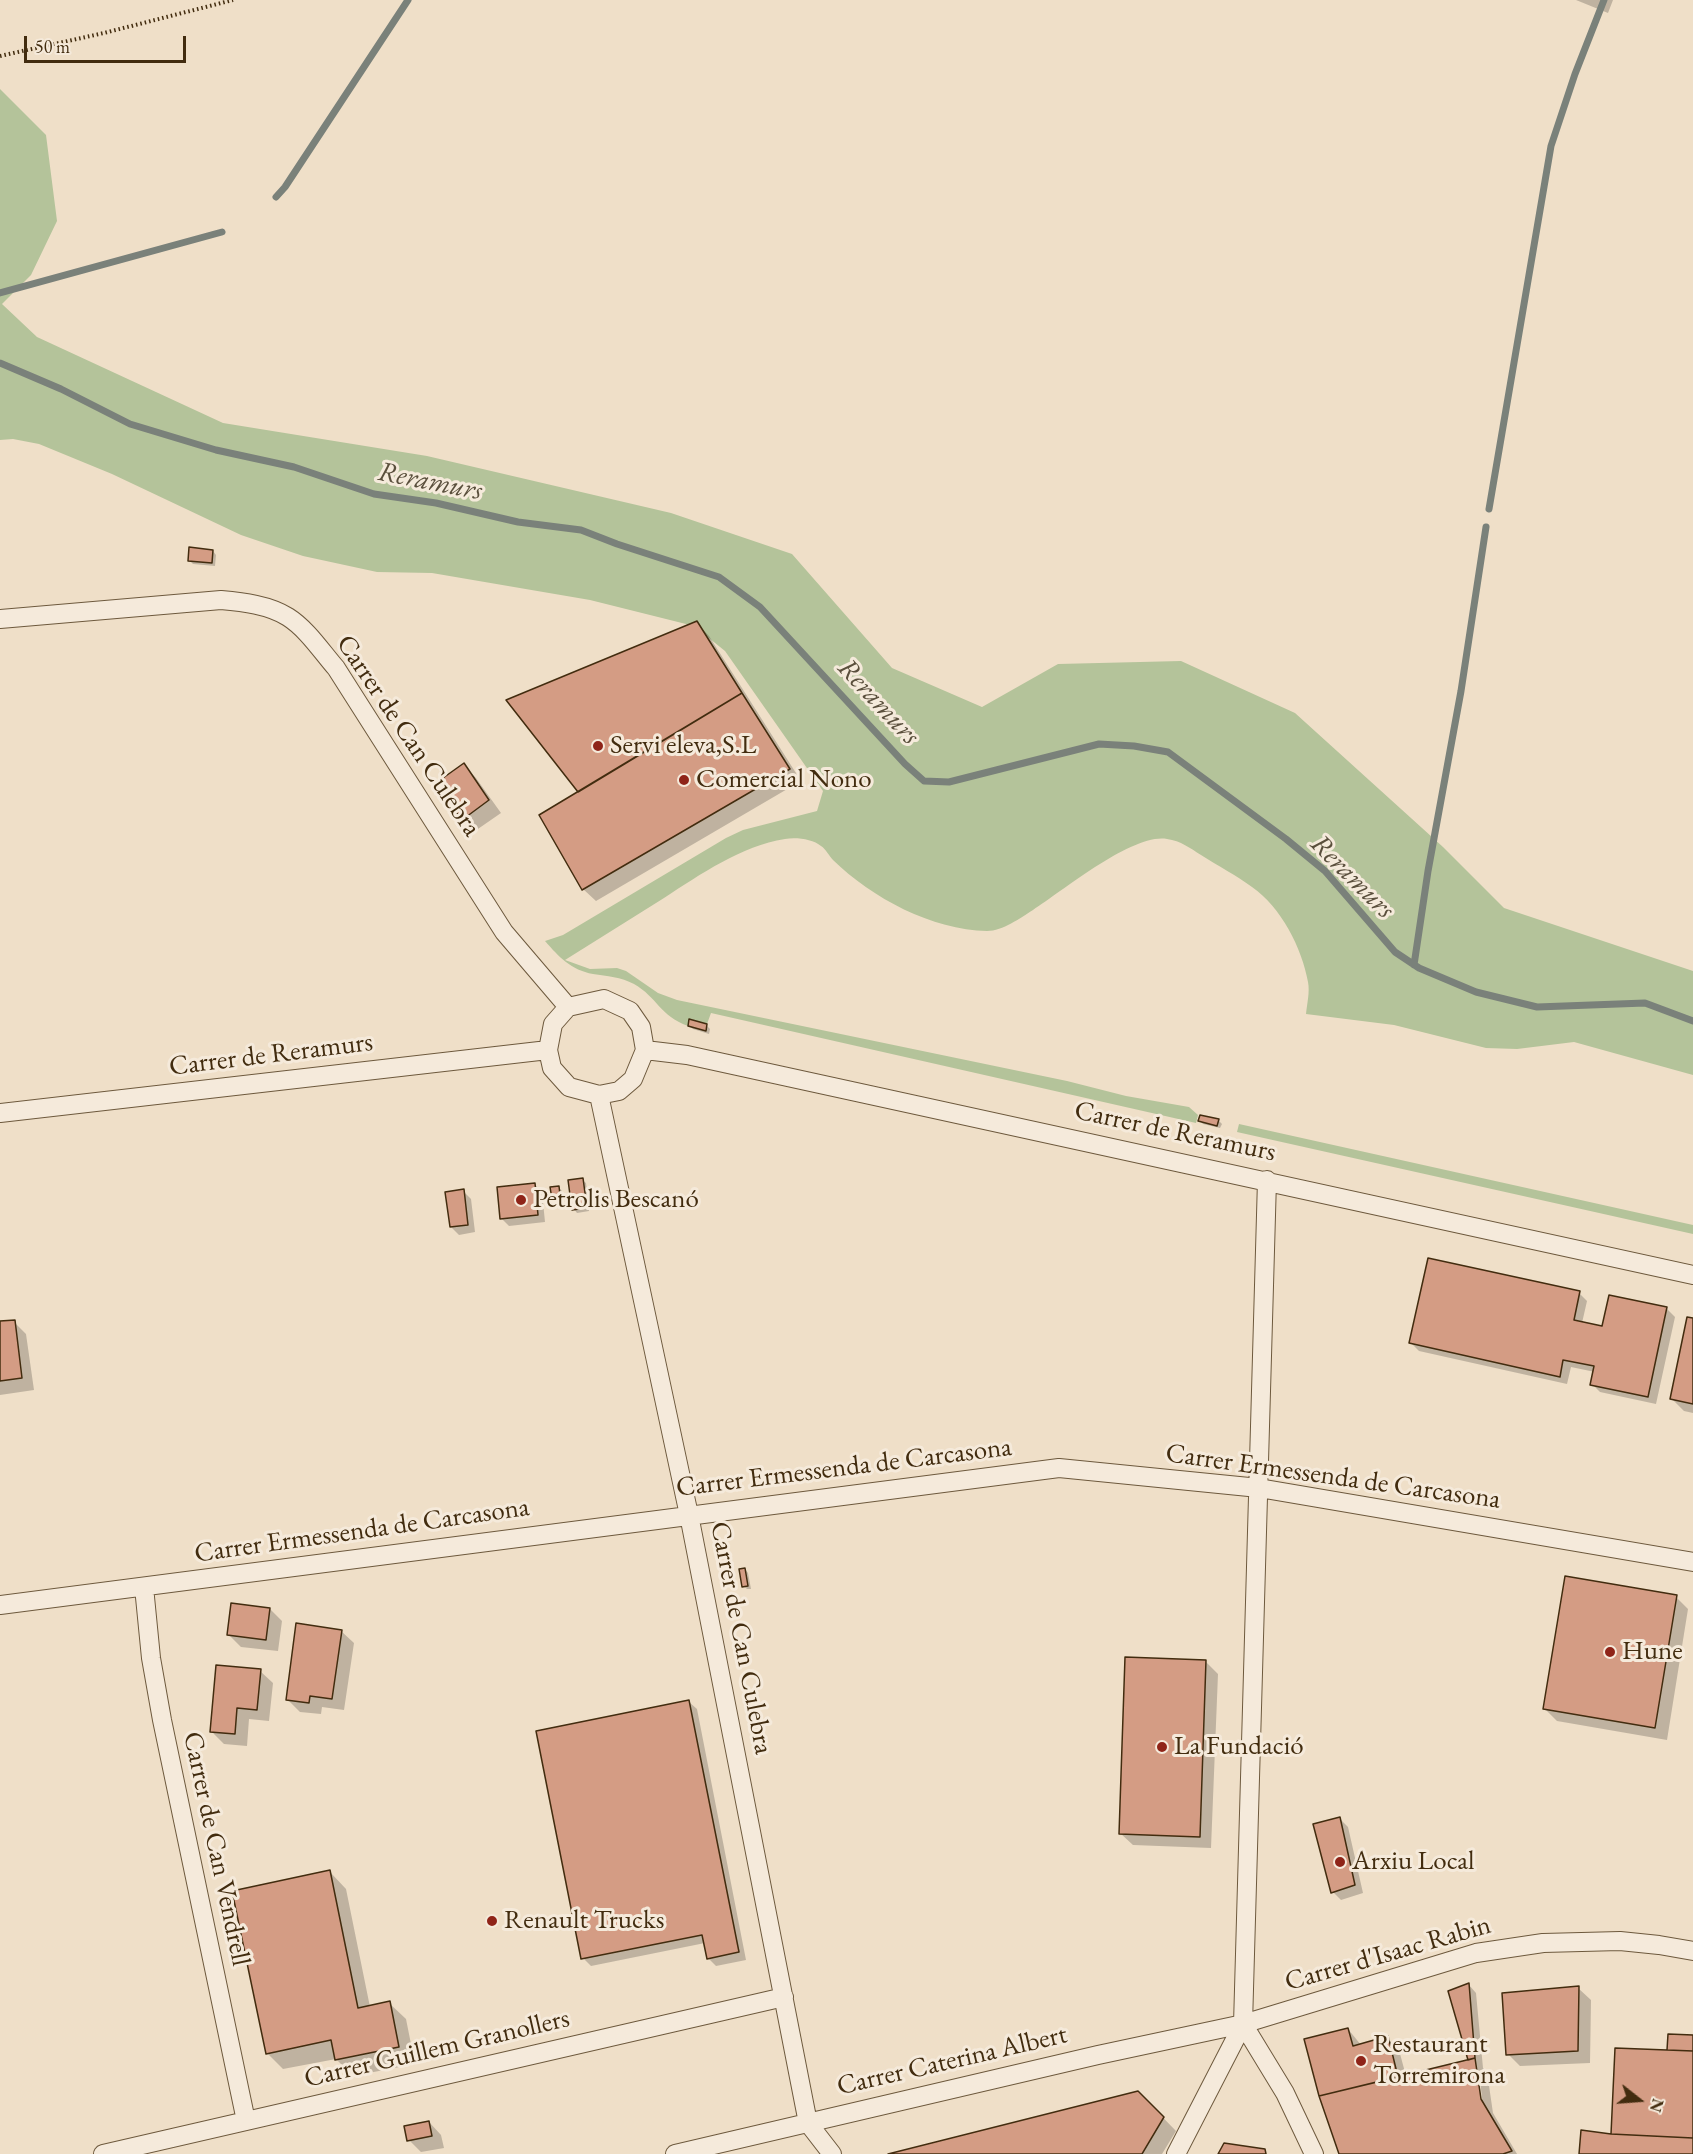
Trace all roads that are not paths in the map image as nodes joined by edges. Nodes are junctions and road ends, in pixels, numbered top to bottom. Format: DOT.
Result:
graph roads {
  1 [pos="0,619"];
  2 [pos="568,1007"];
  3 [pos="548,1050"];
  4 [pos="645,1050"];
  5 [pos="599,1095"];
  6 [pos="0,1113"];
  7 [pos="1266,1180"];
  8 [pos="1693,1275"];
  9 [pos="1259,1488"];
  10 [pos="689,1515"];
  11 [pos="1693,1562"];
  12 [pos="144,1587"];
  13 [pos="0,1605"];
  14 [pos="1693,1951"];
  15 [pos="784,1997"];
  16 [pos="1243,2024"];
  17 [pos="246,2121"];
  18 [pos="808,2123"];
  19 [pos="103,2154"];
  20 [pos="675,2154"];
  21 [pos="832,2154"];
  22 [pos="1176,2154"];
  23 [pos="1314,2154"];
  1 -- 2 [label="street, Carrer de Can Culebra"];
  2 -- 3 [label="street"];
  2 -- 4 [label="street"];
  3 -- 5 [label="street"];
  3 -- 6 [label="street, Carrer de Reramurs"];
  4 -- 5 [label="street"];
  4 -- 7 [label="street, Carrer de Reramurs"];
  5 -- 10 [label="street, Carrer de Can Culebra"];
  7 -- 8 [label="street, Carrer de Reramurs"];
  7 -- 9 [label="street"];
  9 -- 10 [label="street, Carrer Ermessenda de Carcasona"];
  9 -- 11 [label="street, Carrer Ermessenda de Carcasona"];
  9 -- 16 [label="street"];
  10 -- 12 [label="street, Carrer Ermessenda de Carcasona"];
  10 -- 15 [label="street, Carrer de Can Culebra"];
  12 -- 13 [label="street, Carrer Ermessenda de Carcasona"];
  12 -- 17 [label="street, Carrer de Can Vendrell"];
  14 -- 16 [label="street, Carrer d'Isaac Rabin"];
  15 -- 17 [label="street, Carrer Guillem Granollers"];
  15 -- 18 [label="street, Carrer de Can Culebra"];
  16 -- 18 [label="street, Carrer Caterina Albert"];
  16 -- 22 [label="street"];
  16 -- 23 [label="street"];
  17 -- 19 [label="street, Carrer Guillem Granollers"];
  18 -- 20 [label="street, Carrer Caterina Albert"];
  18 -- 21 [label="street"];
}
